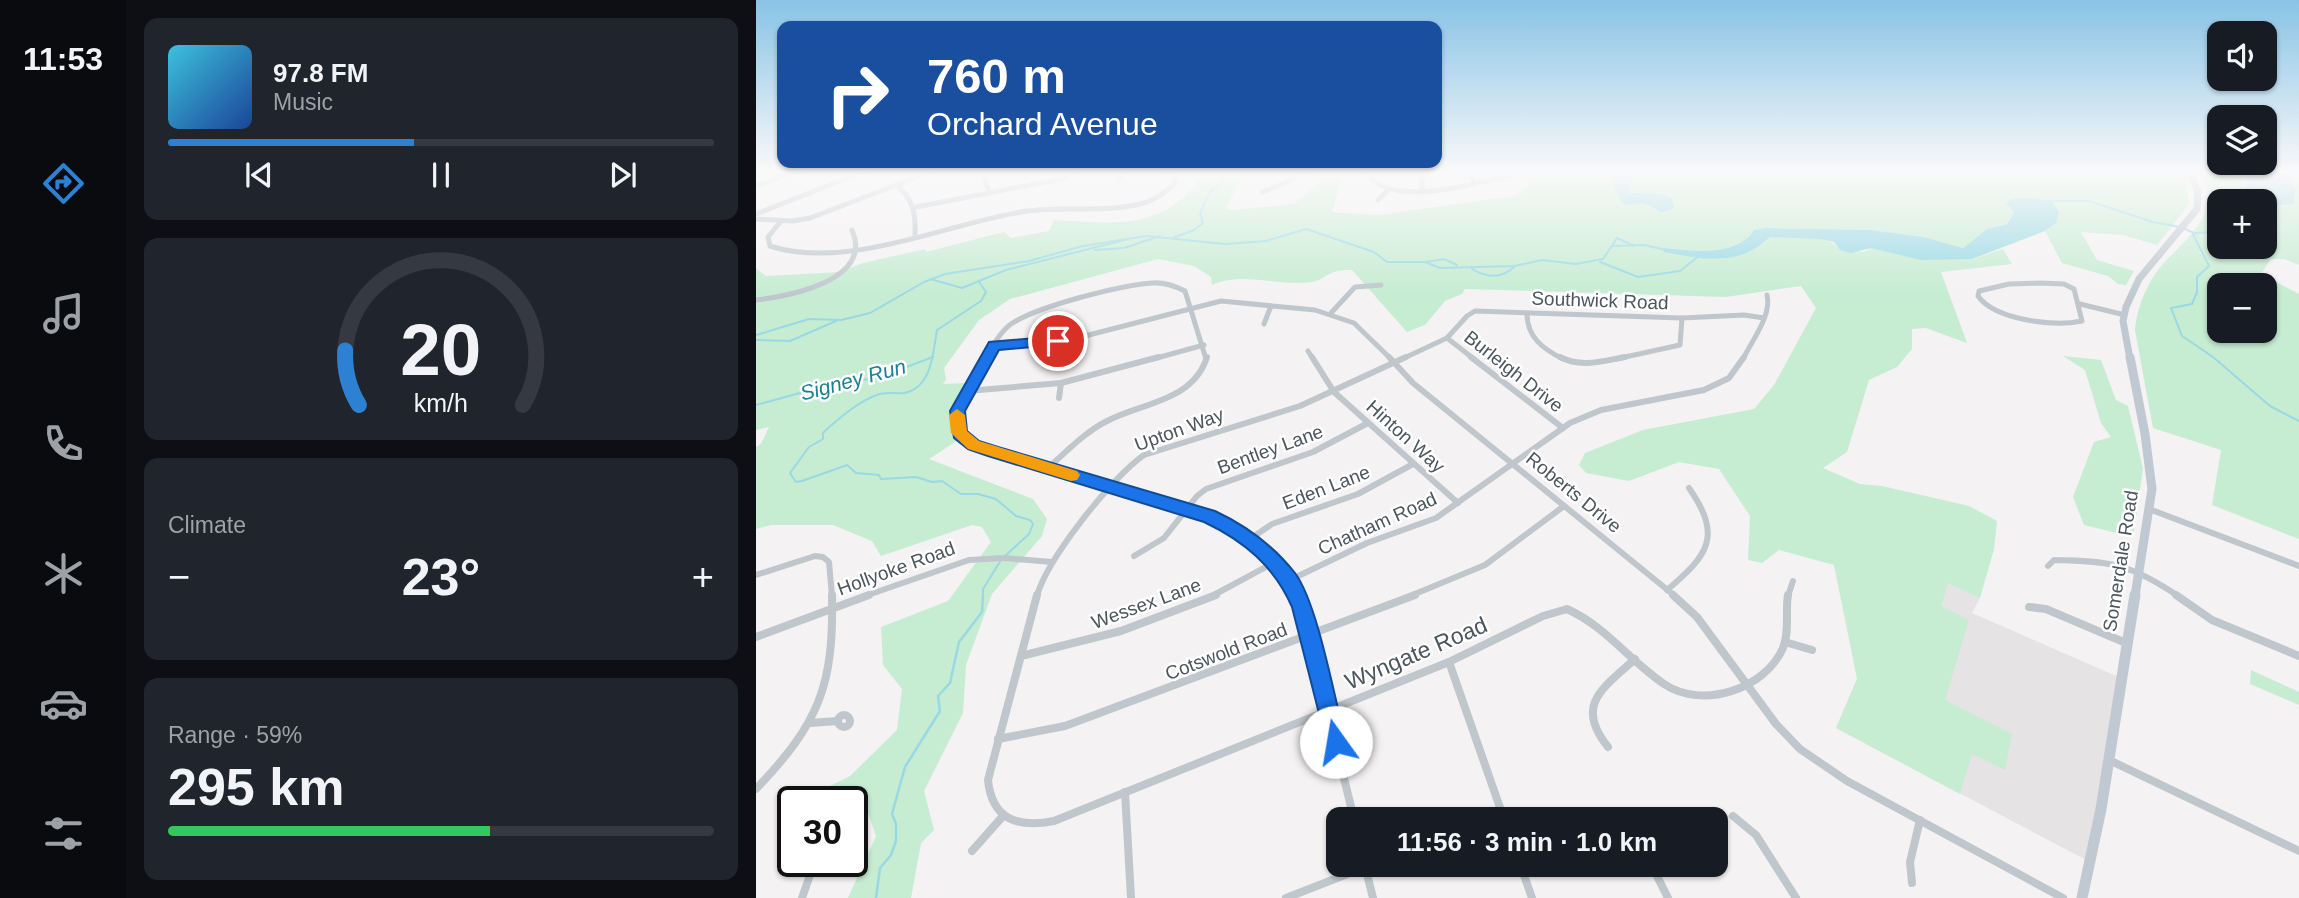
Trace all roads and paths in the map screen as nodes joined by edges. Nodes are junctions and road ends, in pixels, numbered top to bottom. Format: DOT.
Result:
graph roads {
  1 [pos="823,213"];
  2 [pos="916,213"];
  3 [pos="1016,213"];
  4 [pos="2194,213"];
  5 [pos="756,217"];
  6 [pos="780,220"];
  7 [pos="852,230"];
  8 [pos="915,235"];
  9 [pos="855,249"];
  10 [pos="1381,285"];
  11 [pos="1767,295"];
  12 [pos="756,300"];
  13 [pos="2080,304"];
  14 [pos="1271,306"];
  15 [pos="1192,307"];
  16 [pos="1331,313"];
  17 [pos="1527,314"];
  18 [pos="2124,315"];
  19 [pos="1682,318"];
  20 [pos="1764,318"];
  21 [pos="1264,324"];
  22 [pos="1447,338"];
  23 [pos="1203,345"];
  24 [pos="994,346"];
  25 [pos="1308,351"];
  26 [pos="1393,362"];
  27 [pos="1061,383"];
  28 [pos="967,391"];
  29 [pos="1334,392"];
  30 [pos="1059,398"];
  31 [pos="1368,423"];
  32 [pos="1563,428"];
  33 [pos="1513,463"];
  34 [pos="1413,464"];
  35 [pos="1048,468"];
  36 [pos="1110,486"];
  37 [pos="1689,488"];
  38 [pos="1458,503"];
  39 [pos="1564,506"];
  40 [pos="2150,509"];
  41 [pos="1188,510"];
  42 [pos="1250,539"];
  43 [pos="1134,556"];
  44 [pos="1052,562"];
  45 [pos="1275,562"];
  46 [pos="2048,566"];
  47 [pos="2299,566"];
  48 [pos="2138,573"];
  49 [pos="756,575"];
  50 [pos="1290,580"];
  51 [pos="1793,582"];
  52 [pos="1667,590"];
  53 [pos="2029,607"];
  54 [pos="832,608"];
  55 [pos="1310,635"];
  56 [pos="756,637"];
  57 [pos="1785,642"];
  58 [pos="2126,643"];
  59 [pos="1812,650"];
  60 [pos="1021,656"];
  61 [pos="2299,656"];
  62 [pos="1635,659"];
  63 [pos="1449,662"];
  64 [pos="1747,685"];
  65 [pos="1328,710"];
  66 [pos="838,721"];
  67 [pos="810,723"];
  68 [pos="998,739"];
  69 [pos="1608,747"];
  70 [pos="2109,760"];
  71 [pos="756,789"];
  72 [pos="1125,793"];
  73 [pos="1351,807"];
  74 [pos="1500,807"];
  75 [pos="1003,816"];
  76 [pos="1733,817"];
  77 [pos="1920,820"];
  78 [pos="972,851"];
  79 [pos="2299,851"];
  80 [pos="809,877"];
  81 [pos="1338,877"];
  82 [pos="1370,877"];
  83 [pos="1525,877"];
  84 [pos="1658,877"];
  85 [pos="1912,883"];
  86 [pos="802,898"];
  87 [pos="1131,898"];
  88 [pos="1286,898"];
  89 [pos="1373,898"];
  90 [pos="1532,898"];
  91 [pos="1668,898"];
  92 [pos="1796,898"];
  93 [pos="2063,898"];
  94 [pos="2082,898"];
  1 -- 6 [label="street"];
  2 -- 8 [label="street"];
  3 -- 8 [label="street"];
  4 -- 18 [label="main road, Somerdale Road"];
  5 -- 6 [label="street"];
  6 -- 9 [label="street"];
  7 -- 9 [label="street"];
  8 -- 9 [label="street"];
  9 -- 12 [label="street"];
  10 -- 16 [label="street"];
  11 -- 20 [label="street, Chatham Road"];
  13 -- 13 [label="street"];
  13 -- 18 [label="street"];
  14 -- 15 [label="street, Roberts Drive"];
  14 -- 16 [label="street, Roberts Drive"];
  14 -- 21 [label="street"];
  15 -- 23 [label="street"];
  15 -- 24 [label="street, Roberts Drive"];
  15 -- 24 [label="street"];
  16 -- 26 [label="street, Roberts Drive"];
  17 -- 19 [label="street, Southwick Road"];
  17 -- 19 [label="street"];
  17 -- 22 [label="street, Southwick Road"];
  18 -- 40 [label="main road, Somerdale Road"];
  19 -- 20 [label="street, Southwick Road"];
  20 -- 32 [label="street, Chatham Road"];
  22 -- 26 [label="street, Upton Way"];
  22 -- 32 [label="street, Burleigh Drive"];
  23 -- 27 [label="street"];
  23 -- 35 [label="street"];
  24 -- 28 [label="street"];
  25 -- 29 [label="street, Hinton Way"];
  26 -- 29 [label="street, Upton Way"];
  26 -- 33 [label="street, Roberts Drive"];
  27 -- 28 [label="street"];
  27 -- 30 [label="street"];
  28 -- 35 [label="street"];
  29 -- 31 [label="street, Hinton Way"];
  29 -- 36 [label="street, Upton Way"];
  31 -- 34 [label="street, Hinton Way"];
  31 -- 41 [label="street, Bentley Lane"];
  32 -- 33 [label="street, Chatham Road"];
  33 -- 38 [label="street, Chatham Road"];
  33 -- 39 [label="street, Roberts Drive"];
  34 -- 38 [label="street, Hinton Way"];
  34 -- 42 [label="street, Eden Lane"];
  35 -- 36 [label="street"];
  36 -- 41 [label="street"];
  36 -- 44 [label="street, Upton Way"];
  37 -- 52 [label="street"];
  38 -- 50 [label="street, Chatham Road"];
  39 -- 52 [label="street, Roberts Drive"];
  39 -- 55 [label="street, Cotswold Road"];
  40 -- 47 [label="street"];
  40 -- 48 [label="main road, Somerdale Road"];
  41 -- 42 [label="street"];
  41 -- 43 [label="street, Bentley Lane"];
  42 -- 45 [label="street"];
  44 -- 54 [label="street, Hollyoke Road"];
  44 -- 60 [label="street, Upton Way"];
  45 -- 50 [label="street"];
  45 -- 60 [label="street, Wessex Lane"];
  46 -- 48 [label="street"];
  48 -- 58 [label="main road, Somerdale Road"];
  48 -- 61 [label="street"];
  49 -- 54 [label="street"];
  50 -- 55 [label="street"];
  51 -- 57 [label="street"];
  52 -- 64 [label="street, Roberts Drive"];
  53 -- 58 [label="street"];
  54 -- 56 [label="street, Hollyoke Road"];
  54 -- 67 [label="street"];
  55 -- 65 [label="street"];
  55 -- 68 [label="street, Cotswold Road"];
  57 -- 59 [label="street"];
  57 -- 64 [label="street"];
  58 -- 70 [label="main road, Somerdale Road"];
  60 -- 68 [label="street, Upton Way"];
  62 -- 63 [label="street, Wyngate Road"];
  62 -- 64 [label="street, Wyngate Road"];
  62 -- 69 [label="street"];
  63 -- 65 [label="street, Wyngate Road"];
  63 -- 74 [label="street"];
  64 -- 77 [label="street, Roberts Drive"];
  65 -- 72 [label="street, Wyngate Road"];
  65 -- 73 [label="street"];
  66 -- 67 [label="street"];
  67 -- 71 [label="street"];
  68 -- 75 [label="street, Upton Way"];
  70 -- 79 [label="street"];
  70 -- 94 [label="main road, Somerdale Road"];
  72 -- 75 [label="street, Wyngate Road"];
  72 -- 87 [label="street"];
  75 -- 78 [label="street"];
  76 -- 92 [label="street"];
  77 -- 85 [label="street"];
  77 -- 93 [label="street, Roberts Drive"];
  80 -- 86 [label="street"];
  81 -- 88 [label="street"];
  82 -- 89 [label="street"];
  83 -- 90 [label="street"];
  84 -- 91 [label="street"];
}
